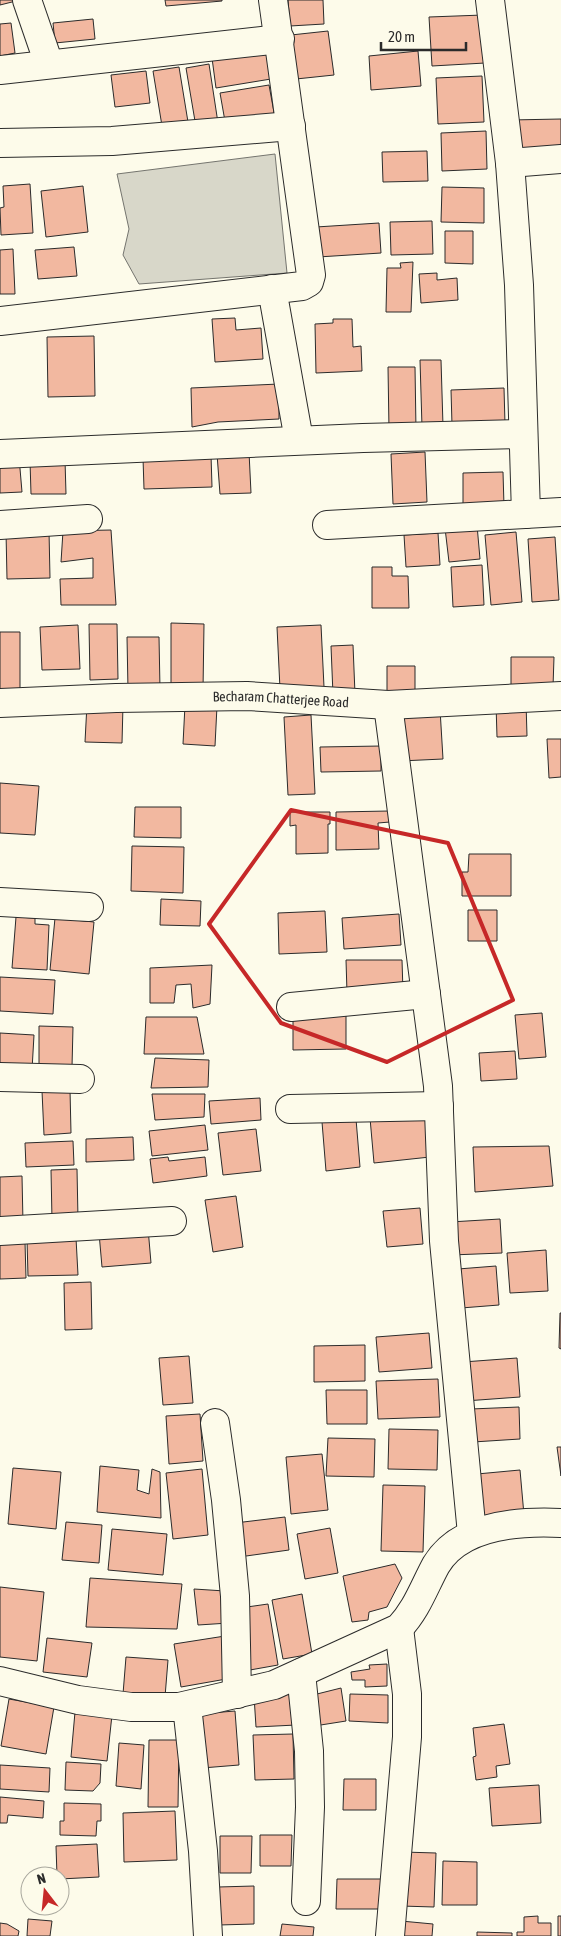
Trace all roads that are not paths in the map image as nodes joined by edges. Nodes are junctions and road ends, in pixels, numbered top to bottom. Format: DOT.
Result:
graph roads {
  1 [pos="27,0"];
  2 [pos="273,0"];
  3 [pos="490,0"];
  4 [pos="280,39"];
  5 [pos="49,64"];
  6 [pos="0,70"];
  7 [pos="291,126"];
  8 [pos="0,143"];
  9 [pos="561,159"];
  10 [pos="510,164"];
  11 [pos="272,289"];
  12 [pos="0,321"];
  13 [pos="523,434"];
  14 [pos="299,440"];
  15 [pos="0,454"];
  16 [pos="561,512"];
  17 [pos="526,514"];
  18 [pos="88,519"];
  19 [pos="0,525"];
  20 [pos="327,525"];
  21 [pos="561,696"];
  22 [pos="0,703"];
  23 [pos="388,705"];
  24 [pos="0,902"];
  25 [pos="89,907"];
  26 [pos="426,994"];
  27 [pos="292,1007"];
  28 [pos="0,1077"];
  29 [pos="80,1079"];
  30 [pos="439,1106"];
  31 [pos="290,1109"];
  32 [pos="172,1221"];
  33 [pos="0,1231"];
  34 [pos="215,1423"];
  35 [pos="561,1522"];
  36 [pos="472,1534"];
  37 [pos="399,1628"];
  38 [pos="301,1673"];
  39 [pos="0,1681"];
  40 [pos="237,1694"];
  41 [pos="187,1706"];
  42 [pos="306,1901"];
  43 [pos="208,1936"];
  44 [pos="390,1936"];
  1 -- 5 [label="street"];
  2 -- 4 [label="street"];
  3 -- 10 [label="street"];
  4 -- 5 [label="street"];
  4 -- 7 [label="street"];
  5 -- 6 [label="street"];
  7 -- 8 [label="street"];
  7 -- 11 [label="street"];
  9 -- 10 [label="street"];
  10 -- 13 [label="street"];
  11 -- 12 [label="street"];
  11 -- 14 [label="street"];
  13 -- 14 [label="street"];
  13 -- 17 [label="street"];
  14 -- 15 [label="street"];
  16 -- 17 [label="street"];
  17 -- 20 [label="street"];
  18 -- 19 [label="street"];
  21 -- 23 [label="street, Becharam Chatterjee Road"];
  22 -- 23 [label="street, Becharam Chatterjee Road"];
  23 -- 26 [label="street"];
  24 -- 25 [label="street"];
  26 -- 27 [label="street"];
  26 -- 30 [label="street"];
  28 -- 29 [label="street"];
  30 -- 31 [label="street"];
  30 -- 36 [label="street"];
  32 -- 33 [label="street"];
  34 -- 40 [label="street"];
  35 -- 36 [label="street"];
  36 -- 37 [label="street"];
  37 -- 38 [label="street"];
  37 -- 44 [label="street"];
  38 -- 40 [label="street"];
  38 -- 42 [label="street"];
  39 -- 41 [label="street"];
  40 -- 41 [label="street"];
  41 -- 43 [label="street"];
}
